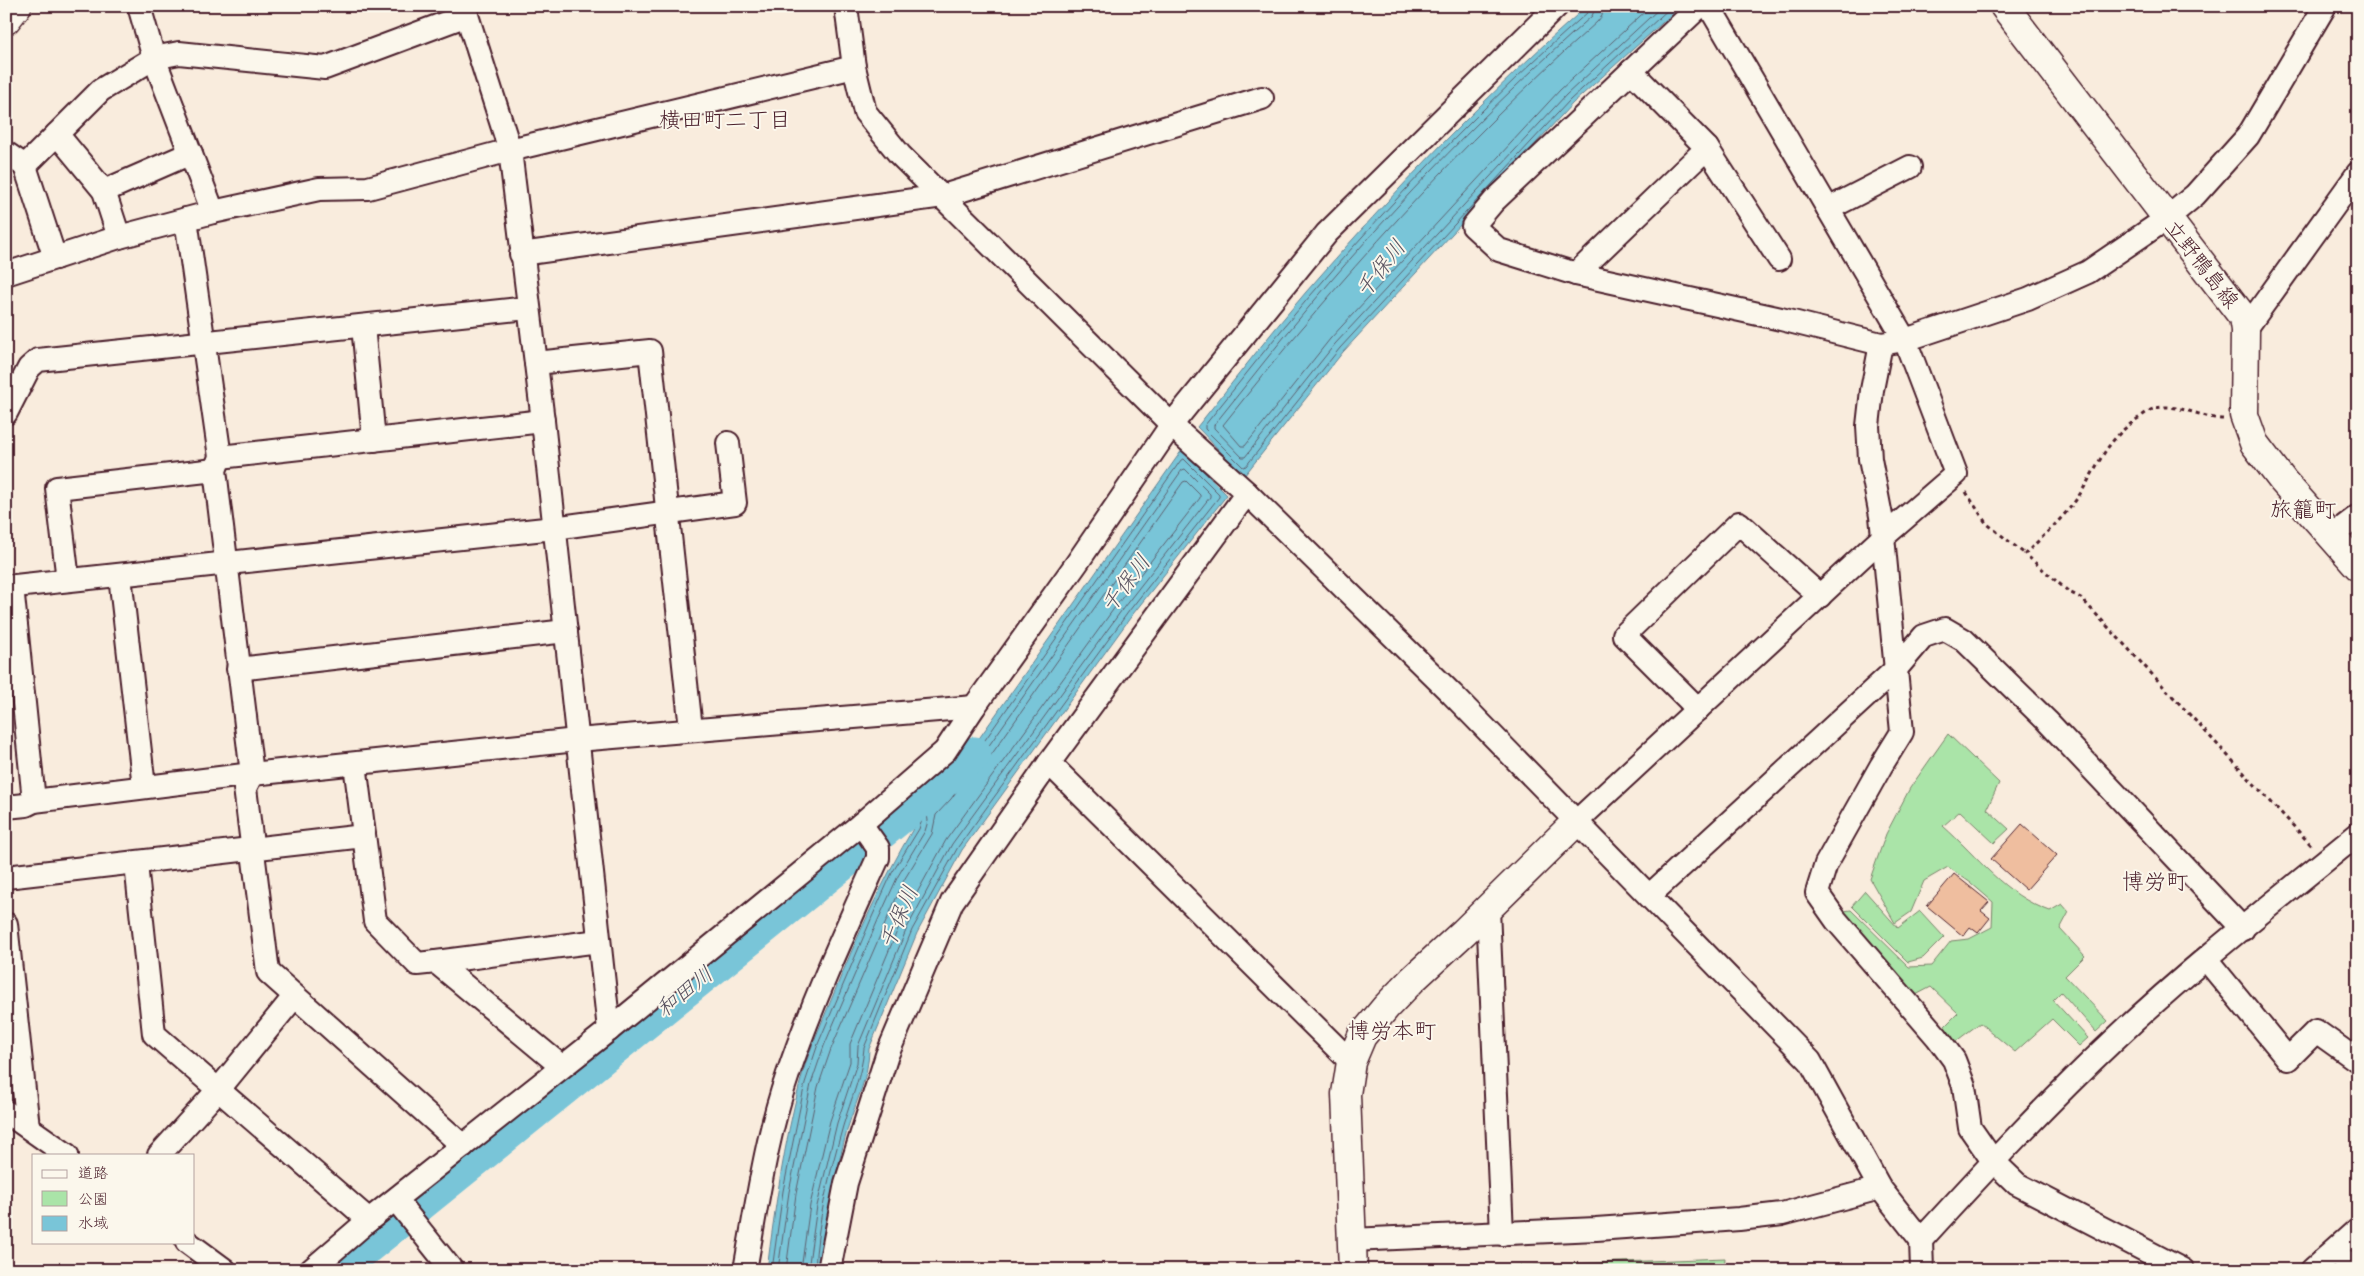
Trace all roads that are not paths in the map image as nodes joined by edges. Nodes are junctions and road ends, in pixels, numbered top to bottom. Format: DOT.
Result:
graph roads {
  1 [pos="17,6"];
  2 [pos="139,6"];
  3 [pos="846,6"];
  4 [pos="1557,6"];
  5 [pos="1700,6"];
  6 [pos="1709,6"];
  7 [pos="2004,6"];
  8 [pos="2325,6"];
  9 [pos="466,11"];
  10 [pos="6,20"];
  11 [pos="154,58"];
  12 [pos="854,67"];
  13 [pos="1631,71"];
  14 [pos="1262,98"];
  15 [pos="57,134"];
  16 [pos="1707,148"];
  17 [pos="510,150"];
  18 [pos="6,153"];
  19 [pos="191,153"];
  20 [pos="25,166"];
  21 [pos="1910,167"];
  22 [pos="2358,173"];
  23 [pos="104,191"];
  24 [pos="943,196"];
  25 [pos="1828,209"];
  26 [pos="213,212"];
  27 [pos="186,219"];
  28 [pos="2166,219"];
  29 [pos="119,237"];
  30 [pos="521,254"];
  31 [pos="55,258"];
  32 [pos="1778,259"];
  33 [pos="6,274"];
  34 [pos="1576,274"];
  35 [pos="528,308"];
  36 [pos="363,326"];
  37 [pos="2245,330"];
  38 [pos="1905,340"];
  39 [pos="205,342"];
  40 [pos="1881,344"];
  41 [pos="536,363"];
  42 [pos="6,413"];
  43 [pos="543,421"];
  44 [pos="1176,428"];
  45 [pos="374,440"];
  46 [pos="728,443"];
  47 [pos="218,464"];
  48 [pos="1244,491"];
  49 [pos="667,512"];
  50 [pos="2358,516"];
  51 [pos="554,528"];
  52 [pos="2330,536"];
  53 [pos="1882,538"];
  54 [pos="228,564"];
  55 [pos="2358,566"];
  56 [pos="120,576"];
  57 [pos="68,580"];
  58 [pos="9,587"];
  59 [pos="1820,596"];
  60 [pos="566,631"];
  61 [pos="238,669"];
  62 [pos="1896,669"];
  63 [pos="974,707"];
  64 [pos="1698,709"];
  65 [pos="691,729"];
  66 [pos="577,740"];
  67 [pos="1049,763"];
  68 [pos="355,764"];
  69 [pos="252,774"];
  70 [pos="144,787"];
  71 [pos="34,801"];
  72 [pos="6,807"];
  73 [pos="1577,821"];
  74 [pos="869,834"];
  75 [pos="2358,834"];
  76 [pos="364,836"];
  77 [pos="253,850"];
  78 [pos="136,864"];
  79 [pos="6,877"];
  80 [pos="1650,895"];
  81 [pos="1488,909"];
  82 [pos="6,924"];
  83 [pos="2243,929"];
  84 [pos="599,941"];
  85 [pos="2206,959"];
  86 [pos="436,962"];
  87 [pos="294,997"];
  88 [pos="609,1030"];
  89 [pos="2358,1061"];
  90 [pos="1351,1062"];
  91 [pos="562,1066"];
  92 [pos="219,1089"];
  93 [pos="6,1112"];
  94 [pos="28,1127"];
  95 [pos="463,1146"];
  96 [pos="65,1154"];
  97 [pos="160,1154"];
  98 [pos="1993,1161"];
  99 [pos="1880,1188"];
  100 [pos="399,1203"];
  101 [pos="369,1220"];
  102 [pos="2358,1230"];
  103 [pos="1502,1234"];
  104 [pos="1351,1240"];
  105 [pos="1921,1240"];
  106 [pos="190,1244"];
  107 [pos="2333,1252"];
  108 [pos="2146,1261"];
  109 [pos="225,1270"];
  110 [pos="311,1270"];
  111 [pos="452,1270"];
  112 [pos="745,1270"];
  113 [pos="829,1270"];
  114 [pos="1353,1270"];
  115 [pos="1922,1270"];
  116 [pos="2183,1270"];
  117 [pos="2312,1270"];
  118 [pos="2358,1270"];
  1 -- 10 [label="main road"];
  2 -- 11 [label="street"];
  3 -- 12 [label="street"];
  4 -- 44 [label="street"];
  5 -- 13 [label="street"];
  6 -- 25 [label="street"];
  7 -- 28 [label="main road, 立野鴨島線"];
  8 -- 28 [label="street"];
  9 -- 11 [label="street"];
  9 -- 17 [label="street"];
  11 -- 15 [label="street"];
  11 -- 19 [label="street"];
  12 -- 17 [label="street"];
  12 -- 24 [label="street"];
  13 -- 16 [label="street"];
  13 -- 34 [label="street"];
  14 -- 24 [label="street"];
  15 -- 20 [label="street"];
  15 -- 23 [label="street"];
  16 -- 32 [label="street"];
  16 -- 34 [label="street"];
  17 -- 26 [label="street"];
  17 -- 30 [label="street"];
  18 -- 20 [label="street"];
  19 -- 23 [label="street"];
  19 -- 26 [label="street"];
  20 -- 31 [label="street"];
  21 -- 25 [label="street"];
  22 -- 37 [label="street"];
  23 -- 29 [label="street"];
  24 -- 30 [label="street"];
  24 -- 44 [label="street"];
  25 -- 38 [label="street"];
  26 -- 27 [label="street"];
  27 -- 29 [label="street"];
  27 -- 39 [label="street"];
  28 -- 37 [label="main road, 立野鴨島線"];
  28 -- 38 [label="street"];
  29 -- 31 [label="street"];
  30 -- 35 [label="street"];
  31 -- 33 [label="street"];
  34 -- 40 [label="street"];
  35 -- 36 [label="street"];
  35 -- 41 [label="street"];
  36 -- 39 [label="street"];
  36 -- 45 [label="street"];
  37 -- 52 [label="main road, 立野鴨島線"];
  38 -- 40 [label="street"];
  38 -- 53 [label="street"];
  39 -- 42 [label="street"];
  39 -- 47 [label="street"];
  40 -- 53 [label="street"];
  41 -- 43 [label="street"];
  41 -- 49 [label="street"];
  43 -- 45 [label="street"];
  43 -- 51 [label="street"];
  44 -- 48 [label="street"];
  44 -- 63 [label="street"];
  45 -- 47 [label="street"];
  46 -- 49 [label="street"];
  47 -- 54 [label="street"];
  47 -- 57 [label="street"];
  48 -- 67 [label="street"];
  48 -- 73 [label="street"];
  49 -- 51 [label="street"];
  49 -- 65 [label="street"];
  50 -- 52 [label="street"];
  51 -- 54 [label="street"];
  51 -- 60 [label="street"];
  52 -- 55 [label="main road, 立野鴨島線"];
  53 -- 59 [label="street"];
  53 -- 62 [label="street"];
  54 -- 56 [label="street"];
  54 -- 61 [label="street"];
  56 -- 57 [label="street"];
  56 -- 70 [label="street"];
  57 -- 58 [label="street"];
  58 -- 71 [label="street"];
  59 -- 64 [label="street"];
  59 -- 64 [label="street"];
  60 -- 61 [label="street"];
  60 -- 66 [label="street"];
  61 -- 69 [label="street"];
  62 -- 80 [label="street"];
  62 -- 83 [label="street"];
  62 -- 98 [label="street"];
  63 -- 65 [label="street"];
  63 -- 74 [label="street"];
  64 -- 73 [label="street"];
  65 -- 66 [label="street"];
  66 -- 68 [label="street"];
  66 -- 84 [label="street"];
  67 -- 90 [label="street"];
  67 -- 113 [label="street"];
  68 -- 69 [label="street"];
  68 -- 76 [label="street"];
  69 -- 70 [label="street"];
  69 -- 77 [label="street"];
  70 -- 71 [label="street"];
  71 -- 72 [label="street"];
  73 -- 80 [label="street"];
  73 -- 81 [label="main road"];
  74 -- 88 [label="street"];
  74 -- 112 [label="street"];
  75 -- 83 [label="street"];
  76 -- 77 [label="street"];
  76 -- 86 [label="street"];
  77 -- 78 [label="street"];
  77 -- 87 [label="street"];
  78 -- 79 [label="street"];
  78 -- 92 [label="street"];
  80 -- 99 [label="street"];
  81 -- 90 [label="main road"];
  81 -- 103 [label="street"];
  82 -- 94 [label="street"];
  83 -- 85 [label="street"];
  84 -- 86 [label="street"];
  84 -- 88 [label="street"];
  85 -- 89 [label="street"];
  85 -- 98 [label="street"];
  86 -- 91 [label="street"];
  87 -- 92 [label="street"];
  87 -- 95 [label="street"];
  88 -- 91 [label="street"];
  90 -- 104 [label="main road"];
  91 -- 95 [label="street"];
  92 -- 97 [label="street"];
  92 -- 101 [label="street"];
  93 -- 94 [label="street"];
  94 -- 96 [label="street"];
  95 -- 100 [label="street"];
  98 -- 105 [label="street"];
  98 -- 108 [label="street"];
  99 -- 103 [label="street"];
  99 -- 105 [label="street"];
  100 -- 101 [label="street"];
  100 -- 111 [label="street"];
  101 -- 110 [label="street"];
  102 -- 107 [label="street"];
  103 -- 104 [label="street"];
  104 -- 114 [label="main road"];
  105 -- 115 [label="street"];
  106 -- 109 [label="street"];
  107 -- 117 [label="street"];
  107 -- 118 [label="street"];
  108 -- 116 [label="street"];
}
